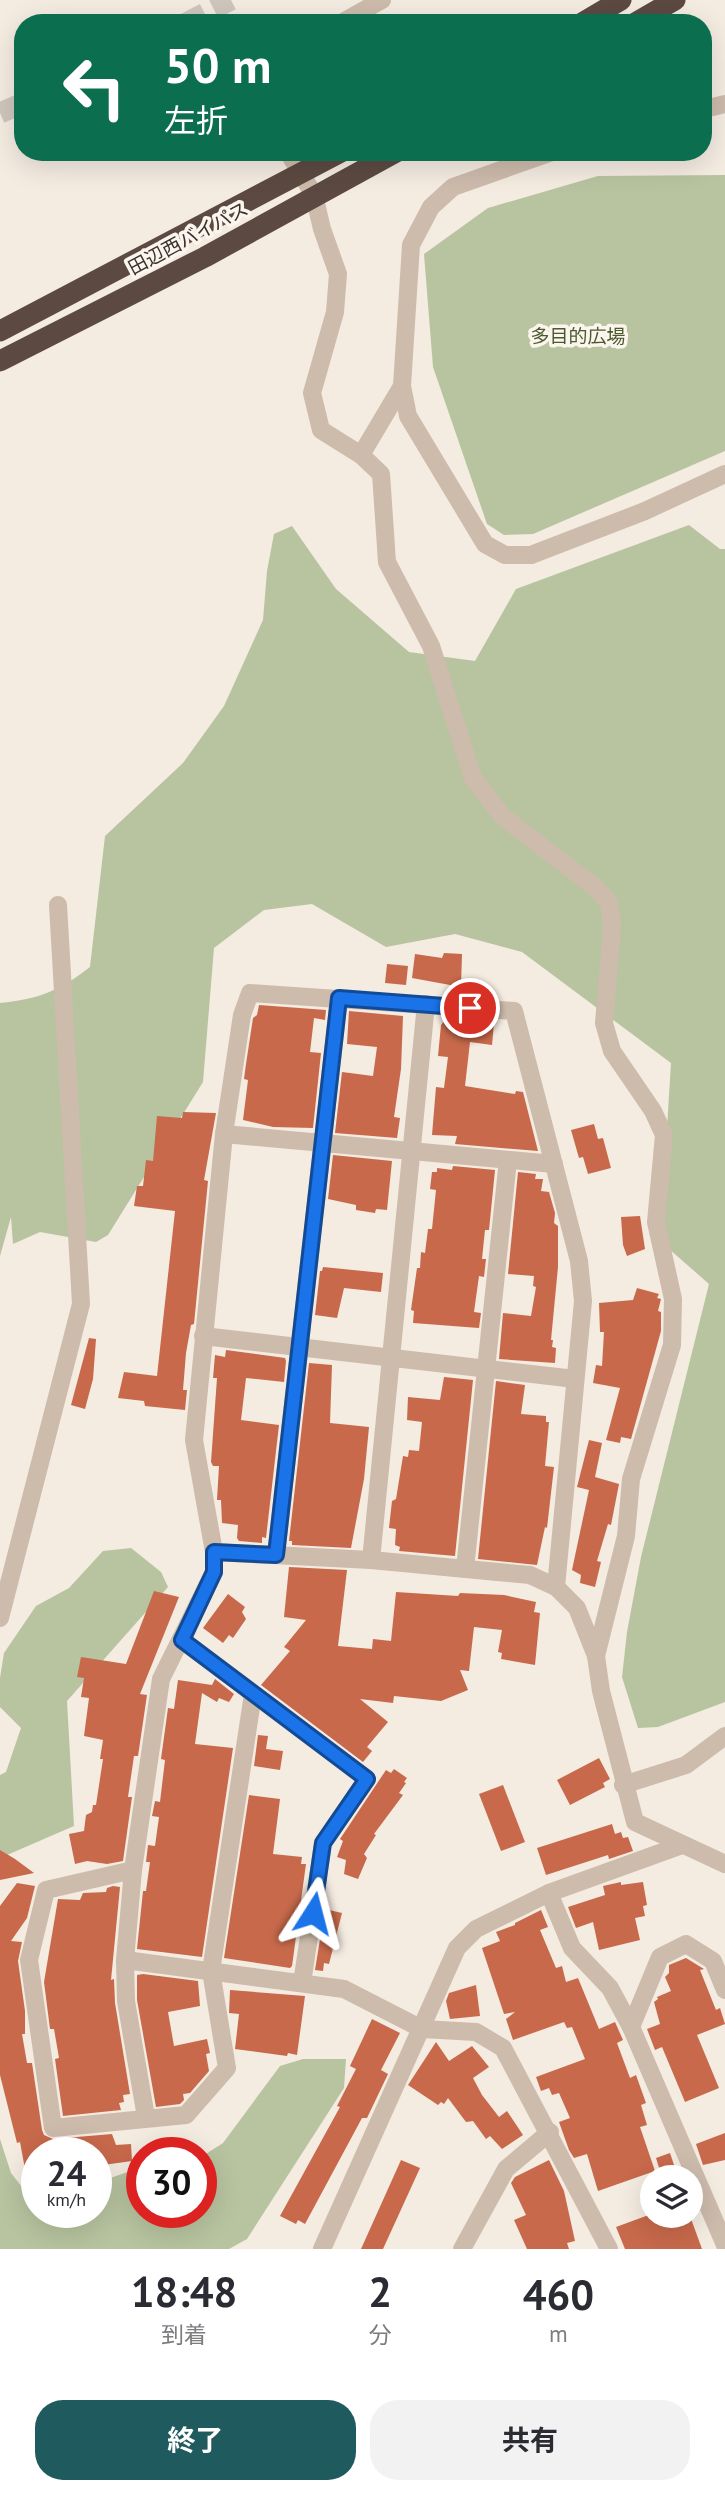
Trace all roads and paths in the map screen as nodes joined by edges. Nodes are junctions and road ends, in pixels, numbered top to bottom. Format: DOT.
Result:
graph roads {
  1 [pos="382,0"];
  2 [pos="621,0"];
  3 [pos="675,0"];
  4 [pos="357,14"];
  5 [pos="597,14"];
  6 [pos="651,14"];
  7 [pos="293,161"];
  8 [pos="323,161"];
  9 [pos="379,161"];
  10 [pos="527,161"];
  11 [pos="300,173"];
  12 [pos="314,195"];
  13 [pos="0,331"];
  14 [pos="0,361"];
  15 [pos="402,386"];
  16 [pos="361,454"];
  17 [pos="725,474"];
  18 [pos="58,905"];
  19 [pos="339,998"];
  20 [pos="426,1004"];
  21 [pos="225,1134"];
  22 [pos="323,1143"];
  23 [pos="411,1151"];
  24 [pos="508,1160"];
  25 [pos="554,1164"];
  26 [pos="202,1336"];
  27 [pos="299,1347"];
  28 [pos="391,1358"];
  29 [pos="486,1369"];
  30 [pos="575,1379"];
  31 [pos="214,1552"];
  32 [pos="276,1555"];
  33 [pos="371,1560"];
  34 [pos="466,1569"];
  35 [pos="556,1587"];
  36 [pos="0,1618"];
  37 [pos="182,1640"];
  38 [pos="596,1656"];
  39 [pos="253,1694"];
  40 [pos="725,1736"];
  41 [pos="623,1785"];
  42 [pos="682,1846"];
  43 [pos="725,1864"];
  44 [pos="133,1870"];
  45 [pos="549,1893"];
  46 [pos="125,1960"];
  47 [pos="211,1971"];
  48 [pos="302,1983"];
  49 [pos="725,1990"];
  50 [pos="632,2027"];
  51 [pos="422,2029"];
  52 [pos="146,2117"];
  53 [pos="550,2132"];
  54 [pos="725,2245"];
  55 [pos="465,2248"];
  56 [pos="322,2249"];
  57 [pos="609,2249"];
  1 -- 4 [label="street"];
  2 -- 5 [label="highway"];
  3 -- 6 [label="highway"];
  7 -- 11 [label="street"];
  8 -- 11 [label="highway, 田辺西バイパス"];
  9 -- 12 [label="highway, 田辺西バイパス"];
  10 -- 15 [label="street"];
  11 -- 12 [label="street"];
  11 -- 13 [label="highway, 田辺西バイパス"];
  12 -- 14 [label="highway, 田辺西バイパス"];
  12 -- 16 [label="street"];
  15 -- 16 [label="street"];
  15 -- 17 [label="street"];
  16 -- 38 [label="street"];
  18 -- 36 [label="street"];
  19 -- 20 [label="street"];
  19 -- 21 [label="street"];
  19 -- 22 [label="street"];
  20 -- 23 [label="street"];
  20 -- 25 [label="street"];
  21 -- 22 [label="street"];
  21 -- 26 [label="street"];
  22 -- 23 [label="street"];
  22 -- 27 [label="street"];
  23 -- 24 [label="street"];
  23 -- 28 [label="street"];
  24 -- 25 [label="street"];
  24 -- 29 [label="street"];
  25 -- 30 [label="street"];
  26 -- 27 [label="street"];
  26 -- 31 [label="street"];
  27 -- 28 [label="street"];
  27 -- 32 [label="street"];
  28 -- 29 [label="street"];
  28 -- 33 [label="street"];
  29 -- 30 [label="street"];
  29 -- 34 [label="street"];
  30 -- 35 [label="street"];
  31 -- 32 [label="street"];
  31 -- 37 [label="street"];
  32 -- 33 [label="street"];
  33 -- 34 [label="street"];
  34 -- 35 [label="street"];
  35 -- 38 [label="street"];
  37 -- 39 [label="street"];
  37 -- 44 [label="street"];
  38 -- 41 [label="street"];
  39 -- 47 [label="street"];
  39 -- 48 [label="street"];
  40 -- 41 [label="street"];
  41 -- 42 [label="street"];
  42 -- 43 [label="street"];
  42 -- 45 [label="street"];
  44 -- 46 [label="street"];
  44 -- 52 [label="street"];
  45 -- 50 [label="street"];
  45 -- 51 [label="street"];
  46 -- 47 [label="street"];
  46 -- 52 [label="street"];
  47 -- 48 [label="street"];
  47 -- 52 [label="street"];
  48 -- 51 [label="street"];
  49 -- 50 [label="street"];
  50 -- 54 [label="street"];
  51 -- 53 [label="street"];
  51 -- 56 [label="street"];
  53 -- 55 [label="street"];
  53 -- 57 [label="street"];
}
